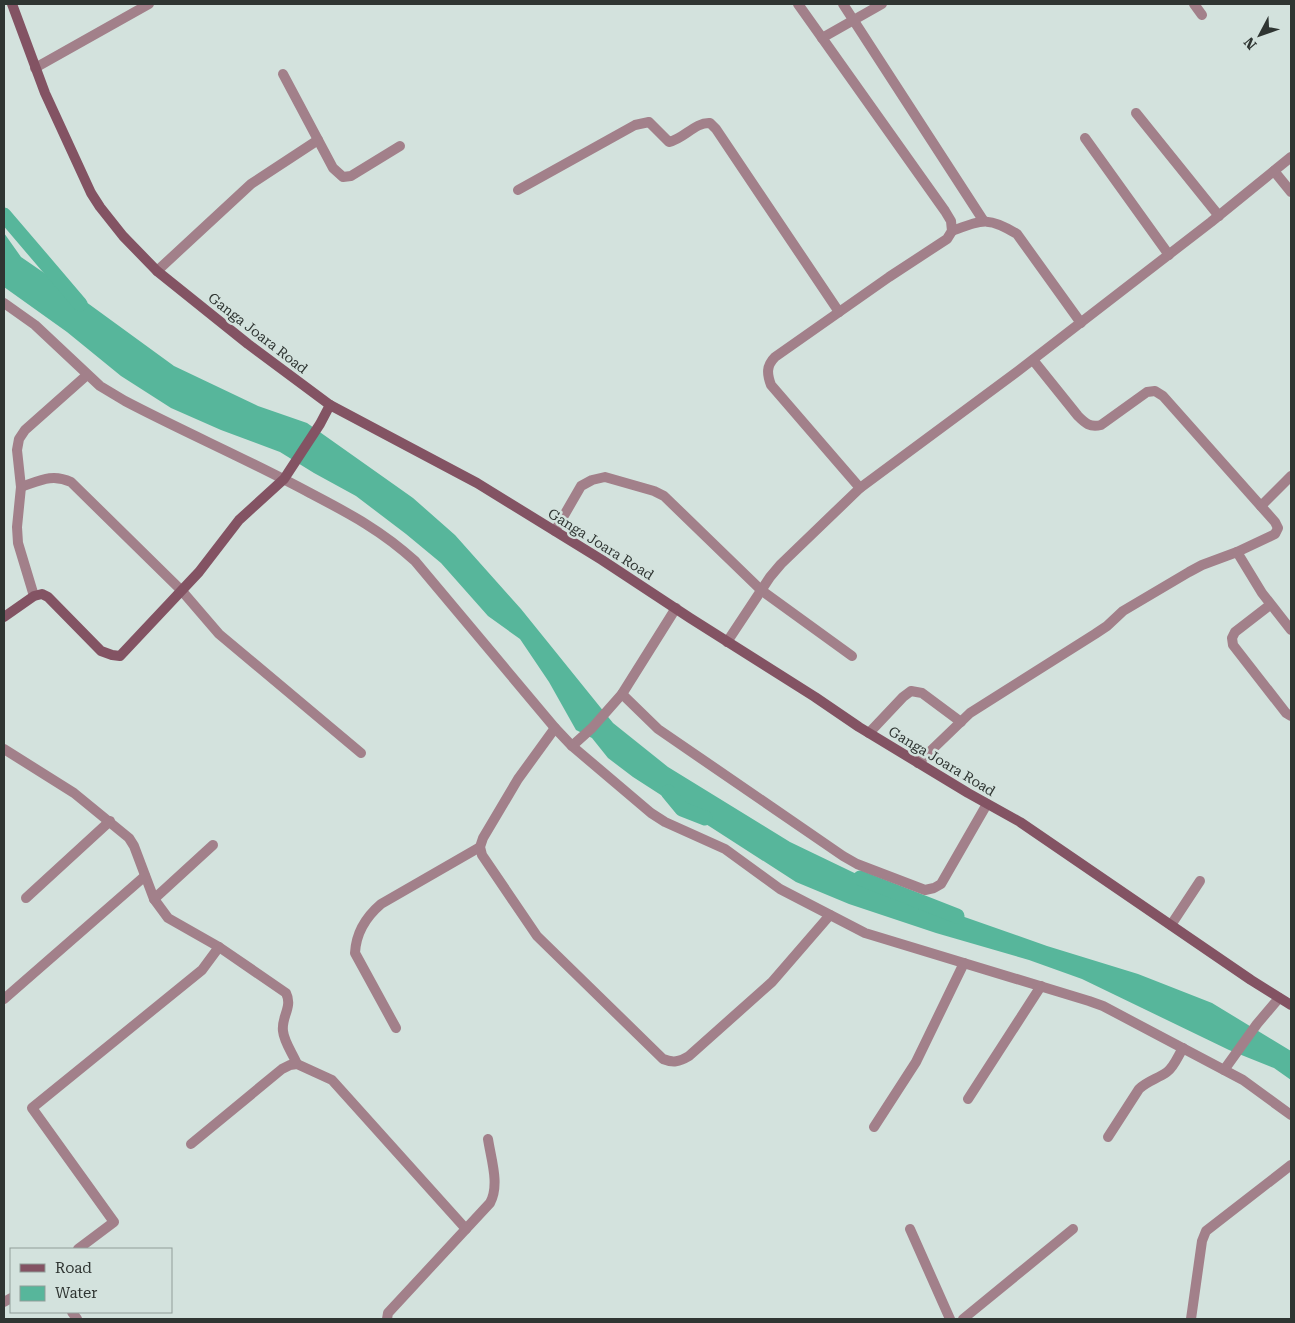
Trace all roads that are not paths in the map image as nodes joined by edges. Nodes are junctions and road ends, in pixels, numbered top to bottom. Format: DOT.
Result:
graph roads {
  1 [pos="12,4"];
  2 [pos="150,4"];
  3 [pos="798,4"];
  4 [pos="843,4"];
  5 [pos="882,4"];
  6 [pos="1194,4"];
  7 [pos="1202,15"];
  8 [pos="854,20"];
  9 [pos="822,38"];
  10 [pos="35,68"];
  11 [pos="283,74"];
  12 [pos="1136,113"];
  13 [pos="1085,138"];
  14 [pos="318,140"];
  15 [pos="400,146"];
  16 [pos="1291,157"];
  17 [pos="1274,170"];
  18 [pos="518,190"];
  19 [pos="1291,192"];
  20 [pos="1219,216"];
  21 [pos="983,220"];
  22 [pos="952,231"];
  23 [pos="1169,255"];
  24 [pos="157,271"];
  25 [pos="4,303"];
  26 [pos="839,312"];
  27 [pos="1080,323"];
  28 [pos="1032,360"];
  29 [pos="87,375"];
  30 [pos="330,405"];
  31 [pos="1291,476"];
  32 [pos="284,479"];
  33 [pos="21,487"];
  34 [pos="860,488"];
  35 [pos="1261,506"];
  36 [pos="555,531"];
  37 [pos="1237,552"];
  38 [pos="761,590"];
  39 [pos="182,591"];
  40 [pos="34,596"];
  41 [pos="1270,605"];
  42 [pos="676,608"];
  43 [pos="4,617"];
  44 [pos="1291,630"];
  45 [pos="727,642"];
  46 [pos="852,656"];
  47 [pos="622,694"];
  48 [pos="1291,716"];
  49 [pos="961,722"];
  50 [pos="555,728"];
  51 [pos="869,733"];
  52 [pos="572,746"];
  53 [pos="4,749"];
  54 [pos="361,753"];
  55 [pos="918,763"];
  56 [pos="987,804"];
  57 [pos="110,821"];
  58 [pos="213,845"];
  59 [pos="480,847"];
  60 [pos="145,876"];
  61 [pos="1200,882"];
  62 [pos="26,898"];
  63 [pos="154,899"];
  64 [pos="830,915"];
  65 [pos="1171,925"];
  66 [pos="219,947"];
  67 [pos="964,962"];
  68 [pos="1040,986"];
  69 [pos="1279,998"];
  70 [pos="4,999"];
  71 [pos="1291,1005"];
  72 [pos="396,1028"];
  73 [pos="1183,1048"];
  74 [pos="297,1064"];
  75 [pos="1224,1070"];
  76 [pos="968,1099"];
  77 [pos="1291,1115"];
  78 [pos="874,1127"];
  79 [pos="1108,1137"];
  80 [pos="488,1139"];
  81 [pos="191,1144"];
  82 [pos="1291,1165"];
  83 [pos="466,1229"];
  84 [pos="910,1229"];
  85 [pos="1073,1229"];
  86 [pos="79,1248"];
  87 [pos="387,1319"];
  88 [pos="950,1319"];
  89 [pos="963,1319"];
  90 [pos="1192,1319"];
  1 -- 10 [label="main road, Ganga Joara Road"];
  2 -- 10 [label="street"];
  3 -- 9 [label="street"];
  4 -- 8 [label="street"];
  5 -- 8 [label="street"];
  6 -- 7 [label="street"];
  8 -- 9 [label="street"];
  8 -- 21 [label="street"];
  9 -- 22 [label="street"];
  10 -- 24 [label="main road, Ganga Joara Road"];
  11 -- 14 [label="street"];
  12 -- 20 [label="street"];
  13 -- 23 [label="street"];
  14 -- 15 [label="street"];
  14 -- 24 [label="street"];
  16 -- 17 [label="street"];
  17 -- 19 [label="street"];
  17 -- 20 [label="street"];
  18 -- 26 [label="street"];
  20 -- 23 [label="street"];
  21 -- 22 [label="street"];
  21 -- 27 [label="street"];
  22 -- 26 [label="street"];
  23 -- 27 [label="street"];
  24 -- 30 [label="main road, Ganga Joara Road"];
  25 -- 29 [label="street"];
  26 -- 34 [label="street"];
  27 -- 28 [label="street"];
  28 -- 34 [label="street"];
  28 -- 35 [label="street"];
  29 -- 32 [label="street"];
  29 -- 33 [label="street"];
  30 -- 32 [label="main road"];
  30 -- 36 [label="main road, Ganga Joara Road"];
  31 -- 35 [label="street"];
  32 -- 39 [label="main road"];
  32 -- 50 [label="street"];
  33 -- 39 [label="street"];
  33 -- 40 [label="street"];
  34 -- 38 [label="street"];
  35 -- 37 [label="street"];
  36 -- 38 [label="street"];
  36 -- 42 [label="main road, Ganga Joara Road"];
  37 -- 41 [label="street"];
  37 -- 49 [label="street"];
  38 -- 45 [label="street"];
  38 -- 46 [label="street"];
  39 -- 40 [label="main road"];
  39 -- 54 [label="street"];
  40 -- 43 [label="main road"];
  41 -- 44 [label="street"];
  41 -- 48 [label="street"];
  42 -- 45 [label="main road, Ganga Joara Road"];
  42 -- 47 [label="street"];
  45 -- 51 [label="main road, Ganga Joara Road"];
  47 -- 52 [label="street"];
  47 -- 56 [label="street"];
  49 -- 51 [label="street"];
  49 -- 55 [label="street"];
  50 -- 52 [label="street"];
  50 -- 59 [label="street"];
  51 -- 55 [label="main road, Ganga Joara Road"];
  52 -- 64 [label="street"];
  53 -- 57 [label="street"];
  55 -- 56 [label="main road, Ganga Joara Road"];
  56 -- 65 [label="main road, Ganga Joara Road"];
  57 -- 60 [label="street"];
  57 -- 62 [label="street"];
  58 -- 63 [label="street"];
  59 -- 64 [label="street"];
  59 -- 72 [label="street"];
  60 -- 63 [label="street"];
  60 -- 70 [label="street"];
  61 -- 65 [label="street"];
  63 -- 66 [label="street"];
  64 -- 67 [label="street"];
  65 -- 69 [label="main road, Ganga Joara Road"];
  66 -- 74 [label="street"];
  66 -- 86 [label="street"];
  67 -- 68 [label="street"];
  67 -- 78 [label="street"];
  68 -- 73 [label="street"];
  68 -- 76 [label="street"];
  69 -- 71 [label="main road, Ganga Joara Road"];
  69 -- 75 [label="street"];
  73 -- 75 [label="street"];
  73 -- 79 [label="street"];
  74 -- 81 [label="street"];
  74 -- 83 [label="street"];
  75 -- 77 [label="street"];
  80 -- 83 [label="street"];
  82 -- 90 [label="street"];
  83 -- 87 [label="street"];
  84 -- 88 [label="street"];
  85 -- 89 [label="street"];
}
